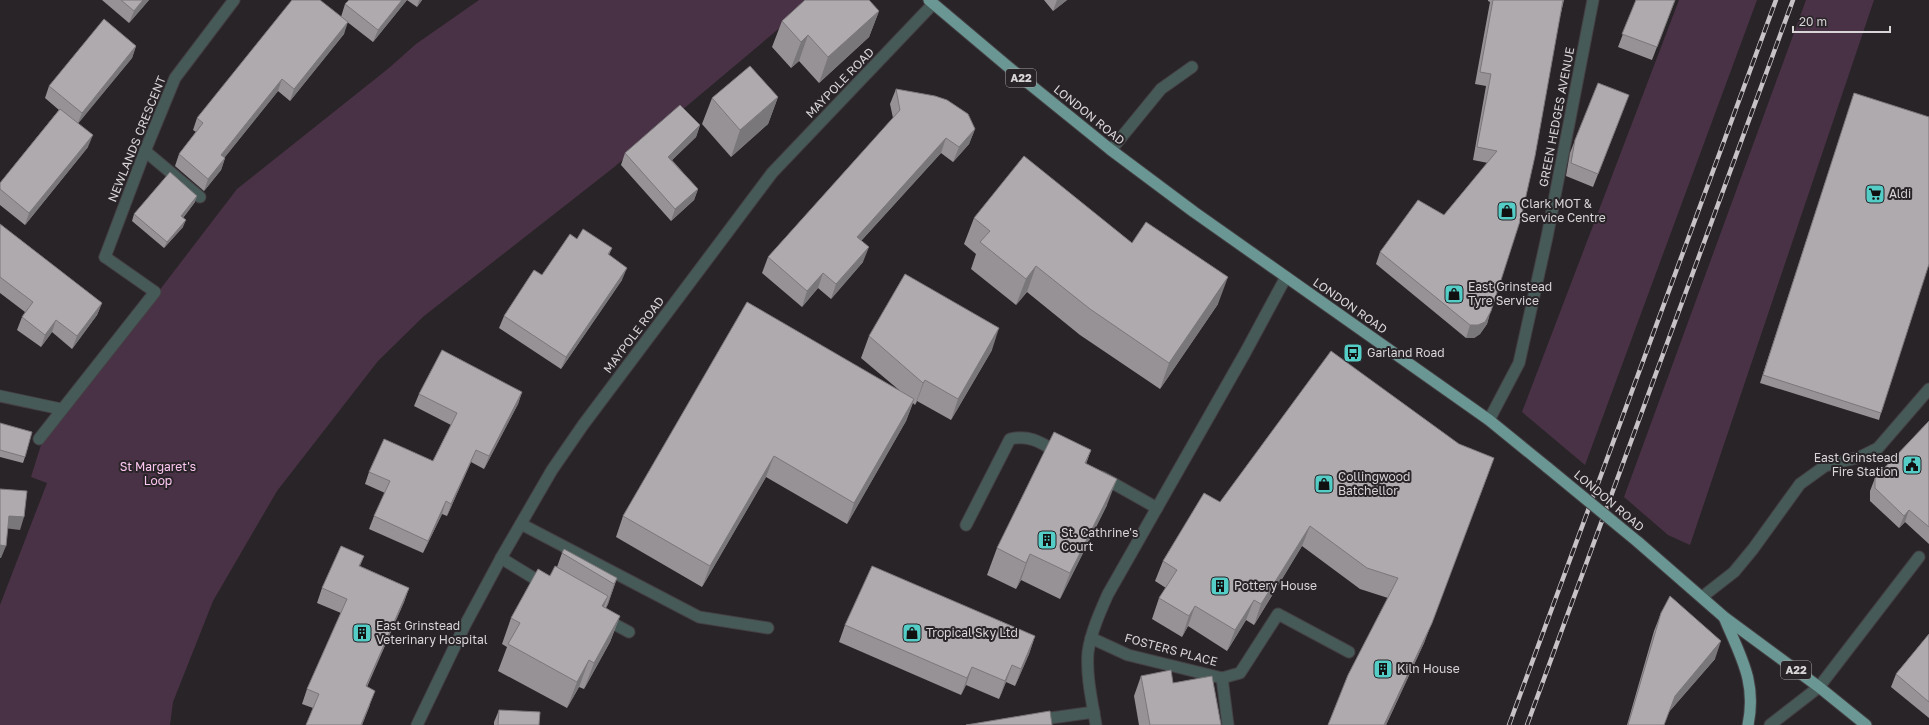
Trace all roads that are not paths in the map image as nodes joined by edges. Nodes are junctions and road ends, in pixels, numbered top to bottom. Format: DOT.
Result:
graph roads {
  1 [pos="234,0"];
  2 [pos="1593,0"];
  3 [pos="931,2"];
  4 [pos="1192,66"];
  5 [pos="1111,150"];
  6 [pos="145,151"];
  7 [pos="200,197"];
  8 [pos="1286,277"];
  9 [pos="1929,389"];
  10 [pos="0,396"];
  11 [pos="61,409"];
  12 [pos="1489,420"];
  13 [pos="39,439"];
  14 [pos="1069,459"];
  15 [pos="1089,470"];
  16 [pos="1157,508"];
  17 [pos="521,524"];
  18 [pos="966,525"];
  19 [pos="1919,557"];
  20 [pos="501,558"];
  21 [pos="554,590"];
  22 [pos="1702,597"];
  23 [pos="594,613"];
  24 [pos="1724,617"];
  25 [pos="768,628"];
  26 [pos="628,632"];
  27 [pos="1091,638"];
  28 [pos="1348,652"];
  29 [pos="1222,678"];
  30 [pos="1819,687"];
  31 [pos="1094,712"];
  32 [pos="1026,721"];
  33 [pos="416,725"];
  34 [pos="1096,725"];
  35 [pos="1228,725"];
  36 [pos="1748,725"];
  37 [pos="1770,725"];
  38 [pos="1866,725"];
  1 -- 6 [label="street, NEWLANDS CRESCENT"];
  2 -- 12 [label="street, GREEN HEDGES AVENUE"];
  3 -- 5 [label="highway, LONDON ROAD / A22"];
  3 -- 17 [label="street, MAYPOLE ROAD"];
  4 -- 5 [label="street"];
  5 -- 8 [label="highway, LONDON ROAD / A22"];
  6 -- 7 [label="street"];
  6 -- 11 [label="street, NEWLANDS CRESCENT"];
  8 -- 12 [label="highway, LONDON ROAD / A22"];
  8 -- 16 [label="street"];
  9 -- 22 [label="street"];
  10 -- 11 [label="street"];
  11 -- 13 [label="street"];
  12 -- 22 [label="highway, LONDON ROAD / A22, bridge"];
  14 -- 18 [label="street"];
  15 -- 16 [label="street"];
  16 -- 27 [label="street"];
  17 -- 20 [label="street, MAYPOLE ROAD"];
  17 -- 25 [label="street"];
  19 -- 30 [label="street"];
  20 -- 21 [label="street"];
  20 -- 33 [label="street, MAYPOLE ROAD"];
  22 -- 24 [label="highway, LONDON ROAD / A22"];
  23 -- 26 [label="street"];
  24 -- 30 [label="highway, LONDON ROAD / A22"];
  24 -- 36 [label="highway, A22"];
  27 -- 29 [label="street, FOSTERS PLACE"];
  27 -- 31 [label="street"];
  28 -- 29 [label="street, FOSTERS PLACE"];
  29 -- 35 [label="street, FOSTERS PLACE"];
  30 -- 37 [label="street"];
  30 -- 38 [label="highway, LONDON ROAD / A22"];
  31 -- 32 [label="street"];
  31 -- 34 [label="street"];
}
